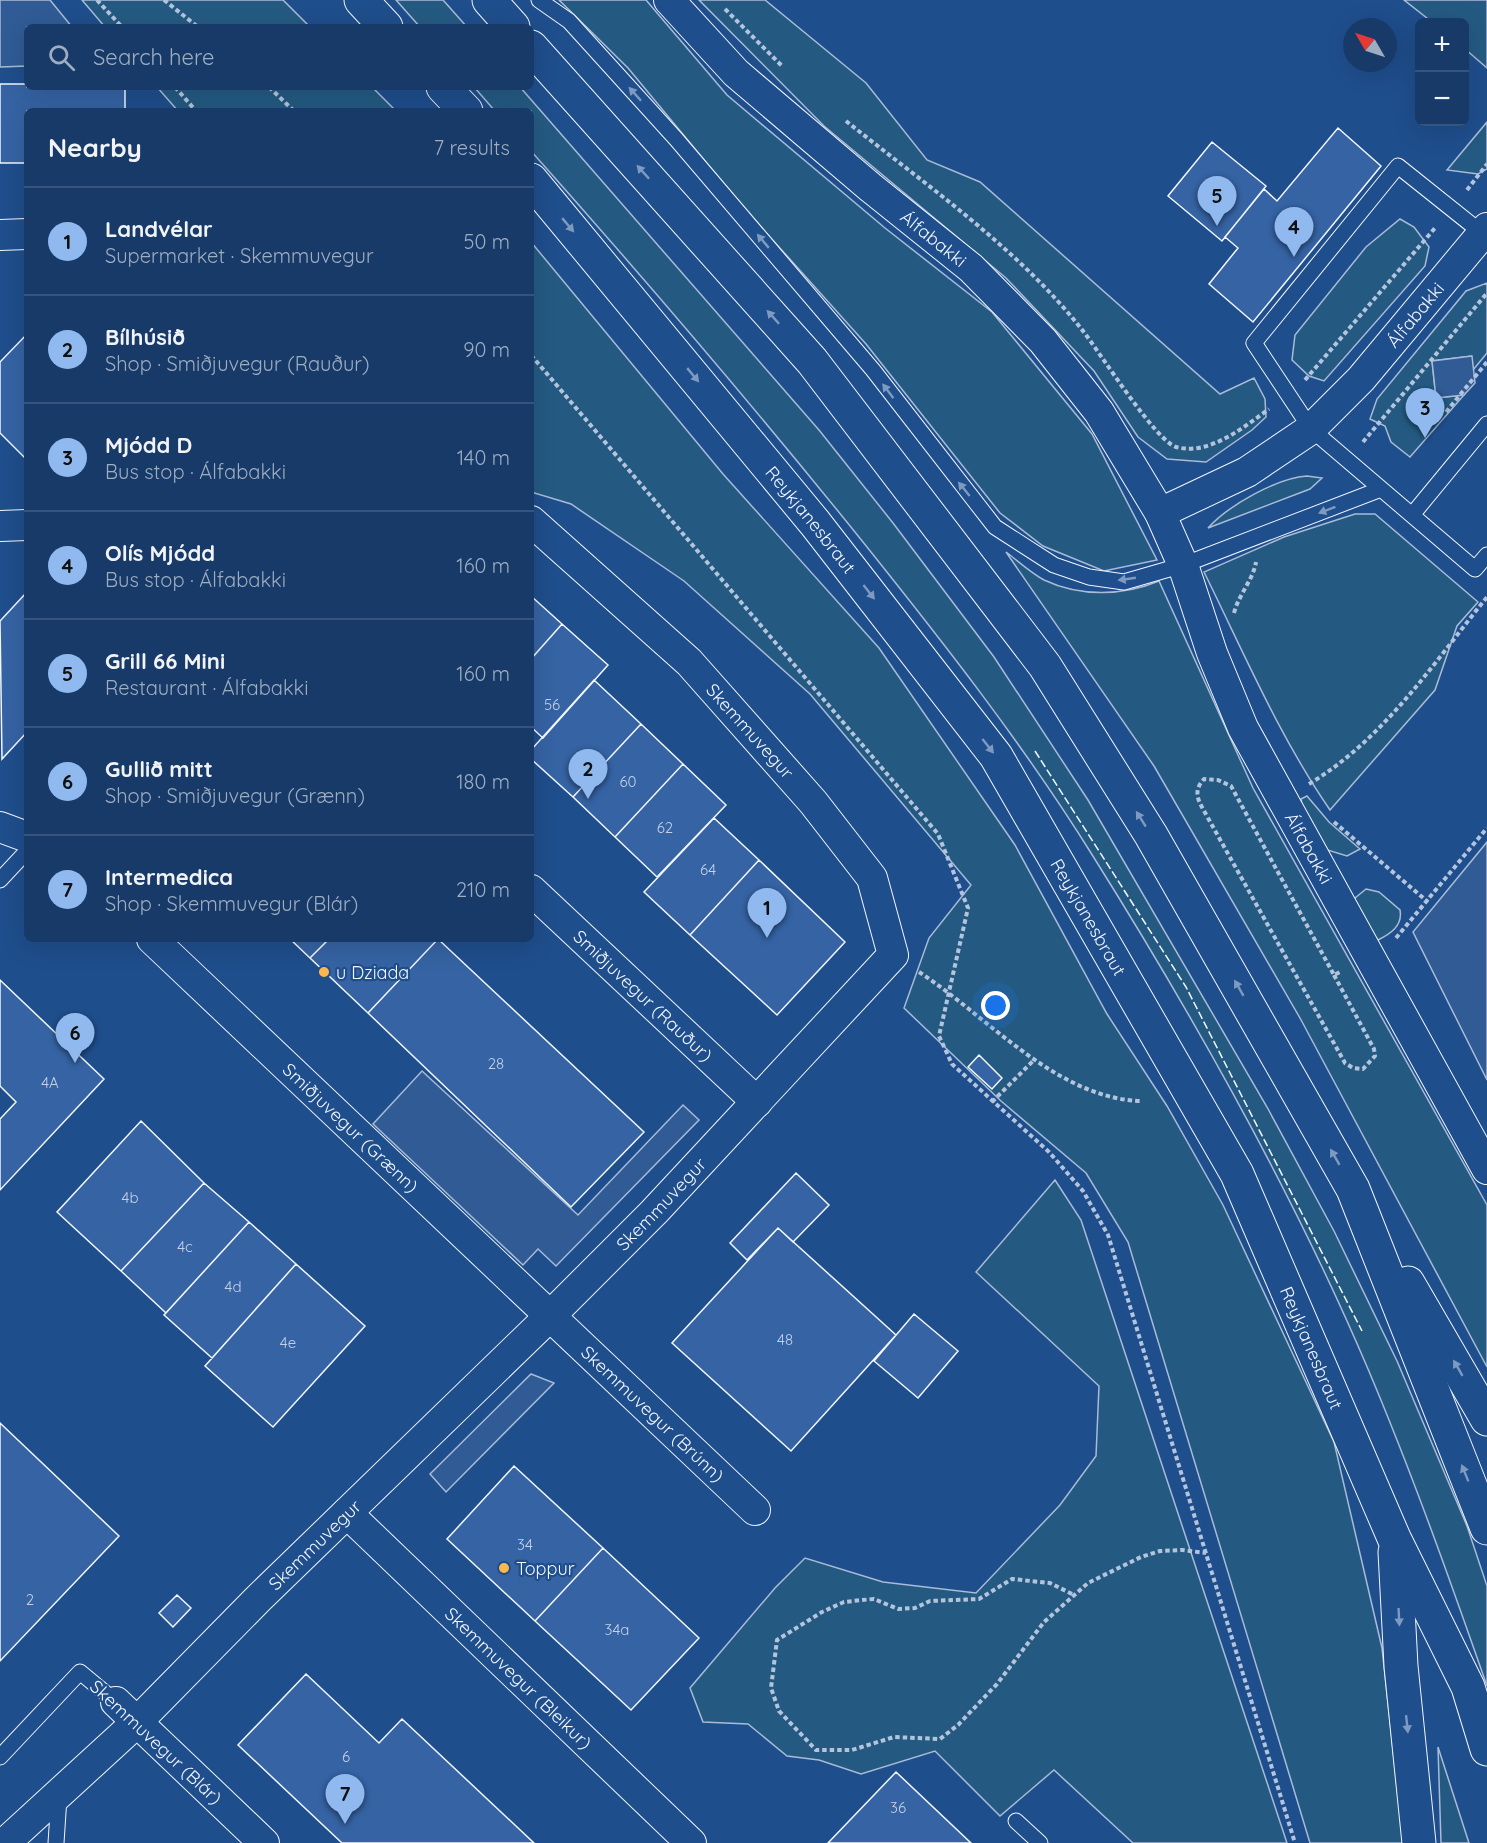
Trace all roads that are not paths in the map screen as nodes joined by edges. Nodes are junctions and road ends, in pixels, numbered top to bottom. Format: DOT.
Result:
graph roads {
  1 [pos="361,0"];
  2 [pos="489,0"];
  3 [pos="539,0"];
  4 [pos="669,0"];
  5 [pos="383,24"];
  6 [pos="510,24"];
  7 [pos="534,50"];
  8 [pos="446,90"];
  9 [pos="463,108"];
  10 [pos="534,184"];
  11 [pos="1486,232"];
  12 [pos="0,234"];
  13 [pos="24,234"];
  14 [pos="1487,424"];
  15 [pos="1311,429"];
  16 [pos="1381,489"];
  17 [pos="1160,513"];
  18 [pos="1412,515"];
  19 [pos="534,524"];
  20 [pos="24,525"];
  21 [pos="0,526"];
  22 [pos="1487,555"];
  23 [pos="1183,565"];
  24 [pos="0,827"];
  25 [pos="24,836"];
  26 [pos="24,854"];
  27 [pos="0,880"];
  28 [pos="534,893"];
  29 [pos="155,942"];
  30 [pos="757,1102"];
  31 [pos="1487,1169"];
  32 [pos="1353,1189"];
  33 [pos="551,1315"];
  34 [pos="1487,1419"];
  35 [pos="755,1510"];
  36 [pos="347,1513"];
  37 [pos="1487,1528"];
  38 [pos="1394,1538"];
  39 [pos="126,1712"];
  40 [pos="1487,1749"];
  41 [pos="0,1758"];
  42 [pos="59,1794"];
  43 [pos="1016,1821"];
  44 [pos="5,1843"];
  45 [pos="56,1843"];
  46 [pos="264,1843"];
  47 [pos="691,1843"];
  48 [pos="1040,1843"];
  49 [pos="1419,1843"];
  1 -- 5 [label="highway"];
  2 -- 6 [label="highway"];
  23 -- 3 [label="lane, one-way"];
  4 -- 17 [label="street, Álfabakki"];
  32 -- 7 [label="highway, one-way"];
  8 -- 9 [label="highway"];
  10 -- 38 [label="highway, Reykjanesbraut, one-way"];
  11 -- 15 [label="street, Álfabakki"];
  11 -- 15 [label="lane"];
  12 -- 13 [label="street"];
  14 -- 18 [label="lane"];
  15 -- 16 [label="lane"];
  15 -- 17 [label="street, Álfabakki"];
  16 -- 18 [label="lane"];
  16 -- 23 [label="lane, one-way"];
  17 -- 23 [label="street, Álfabakki"];
  18 -- 22 [label="lane"];
  19 -- 30 [label="street, Skemmuvegur"];
  20 -- 21 [label="street"];
  23 -- 31 [label="street, Álfabakki"];
  24 -- 25 [label="street"];
  26 -- 27 [label="lane"];
  28 -- 30 [label="street, Smiðjuvegur (Rauður)"];
  29 -- 33 [label="street, Smiðjuvegur (Grænn)"];
  30 -- 33 [label="street, Skemmuvegur"];
  34 -- 32 [label="highway, one-way"];
  37 -- 32 [label="highway, one-way"];
  33 -- 35 [label="street, Skemmuvegur (Brúnn)"];
  33 -- 36 [label="street, Skemmuvegur"];
  36 -- 39 [label="street, Skemmuvegur"];
  36 -- 47 [label="street, Skemmuvegur (Bleikur)"];
  38 -- 40 [label="highway, Reykjanesbraut"];
  38 -- 49 [label="highway, one-way"];
  39 -- 41 [label="lane, Skemmuvegur (Blár)"];
  39 -- 42 [label="street, Skemmuvegur"];
  39 -- 46 [label="street, Skemmuvegur (Blár)"];
  42 -- 44 [label="street, Skemmuvegur"];
  42 -- 45 [label="lane"];
  43 -- 48 [label="lane"];
}
